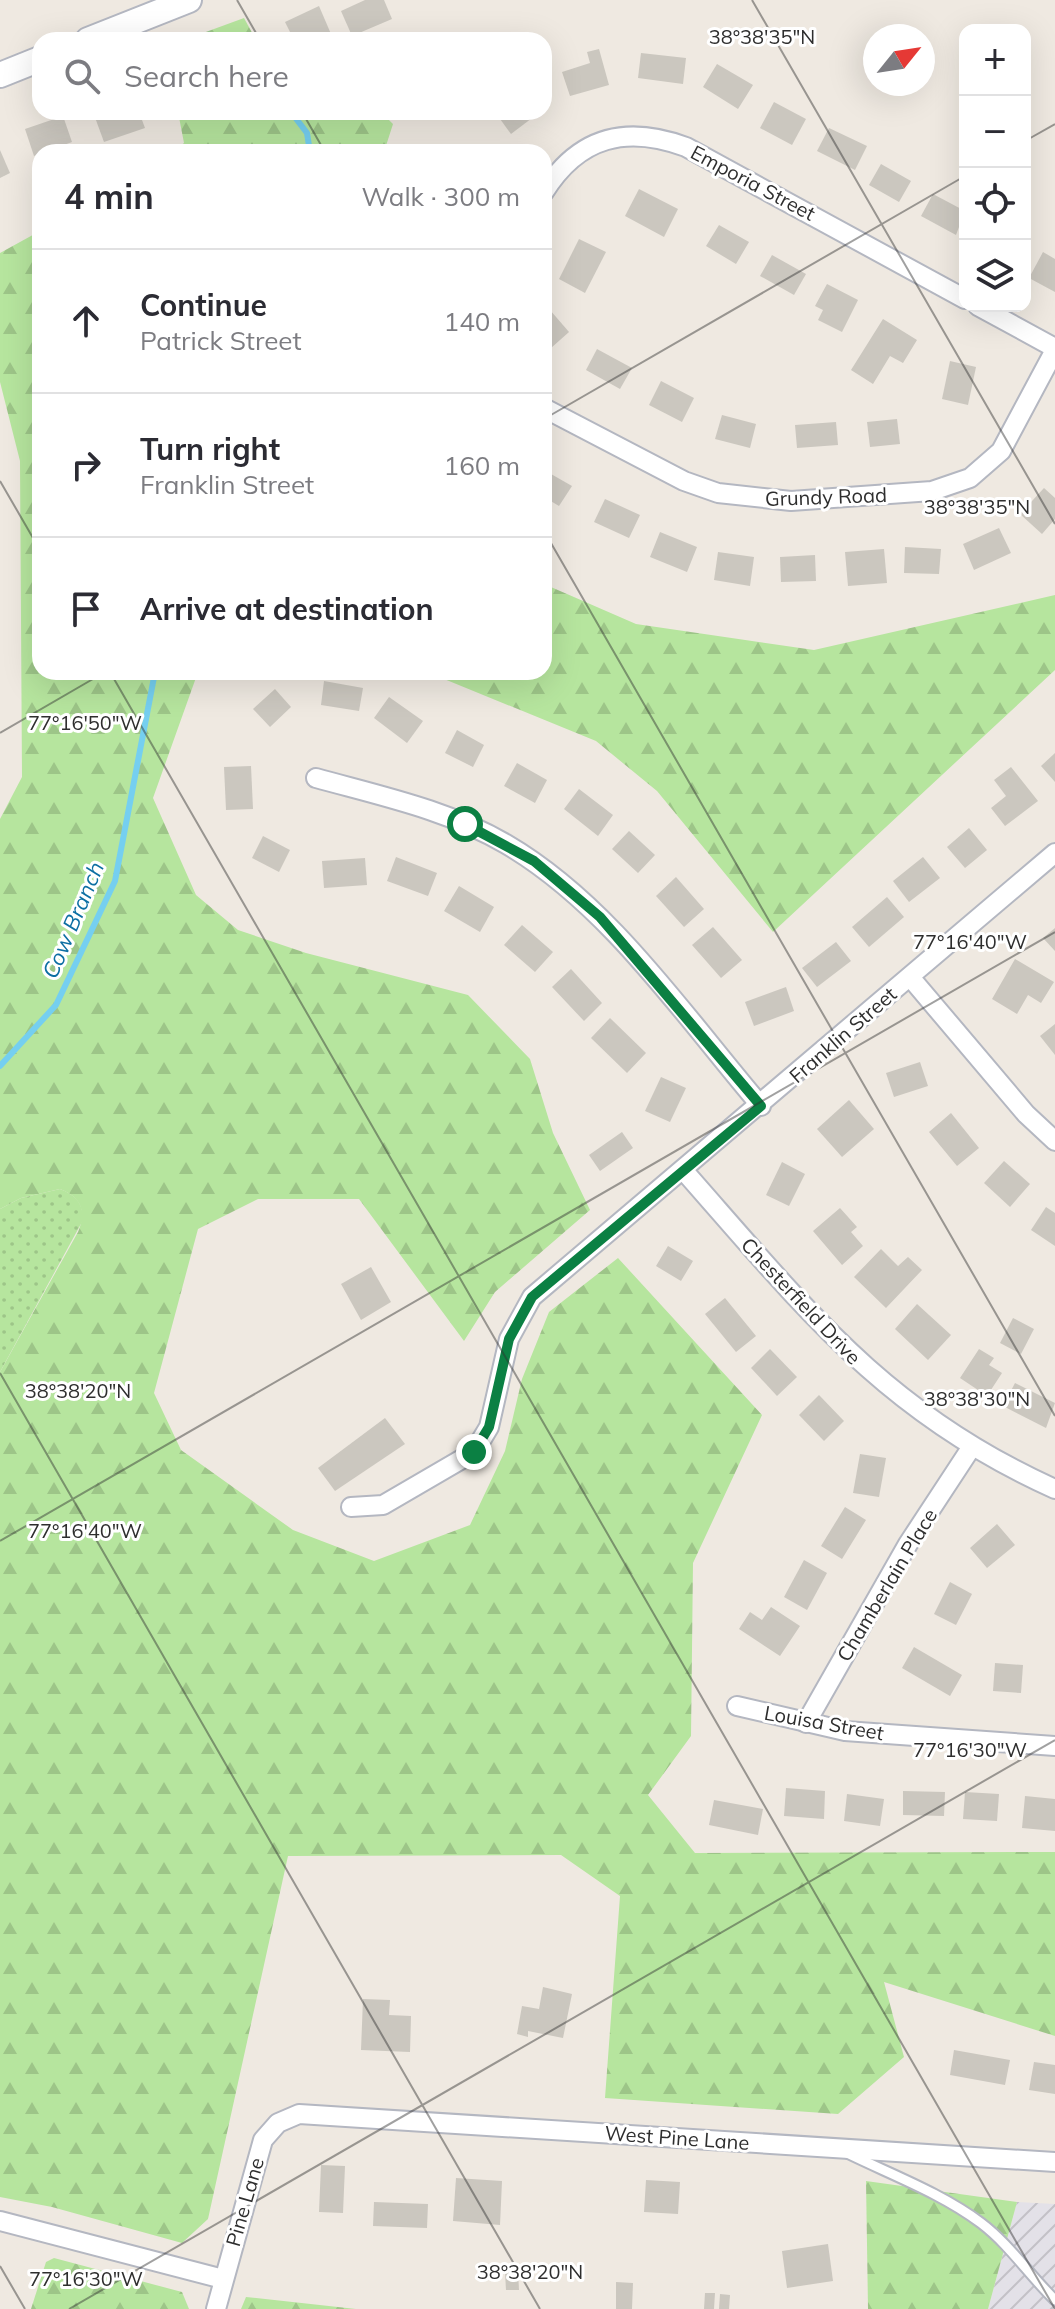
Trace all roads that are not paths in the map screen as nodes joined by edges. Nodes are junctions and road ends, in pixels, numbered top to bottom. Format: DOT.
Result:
graph roads {
  1 [pos="189,0"];
  2 [pos="108,32"];
  3 [pos="32,62"];
  4 [pos="0,75"];
  5 [pos="552,181"];
  6 [pos="959,296"];
  7 [pos="989,312"];
  8 [pos="1055,349"];
  9 [pos="552,412"];
  10 [pos="316,778"];
  11 [pos="1055,853"];
  12 [pos="910,977"];
  13 [pos="761,1106"];
  14 [pos="1055,1141"];
  15 [pos="684,1171"];
  16 [pos="971,1448"];
  17 [pos="1055,1489"];
  18 [pos="351,1507"];
  19 [pos="737,1706"];
  20 [pos="806,1723"];
  21 [pos="1055,1746"];
  22 [pos="299,2114"];
  23 [pos="840,2150"];
  24 [pos="1055,2162"];
  25 [pos="0,2221"];
  26 [pos="223,2279"];
  27 [pos="1055,2300"];
  28 [pos="216,2309"];
  1 -- 2 [label="street"];
  3 -- 4 [label="street"];
  5 -- 6 [label="street, Emporia Street"];
  7 -- 8 [label="street"];
  8 -- 9 [label="street, Grundy Road"];
  10 -- 13 [label="street"];
  11 -- 12 [label="street, Franklin Street"];
  12 -- 13 [label="street, Franklin Street"];
  12 -- 14 [label="street"];
  13 -- 15 [label="street, Franklin Street"];
  15 -- 16 [label="street, Chesterfield Drive"];
  15 -- 18 [label="street, Franklin Street"];
  16 -- 17 [label="street, Chesterfield Drive"];
  16 -- 20 [label="street, Chamberlain Place"];
  19 -- 20 [label="street, Louisa Street"];
  20 -- 21 [label="street, Louisa Street"];
  22 -- 23 [label="street, West Pine Lane"];
  22 -- 26 [label="street, Pine Lane"];
  23 -- 24 [label="street, West Pine Lane"];
  23 -- 27 [label="lane"];
  25 -- 26 [label="street"];
  26 -- 28 [label="street, Pine Lane"];
}
